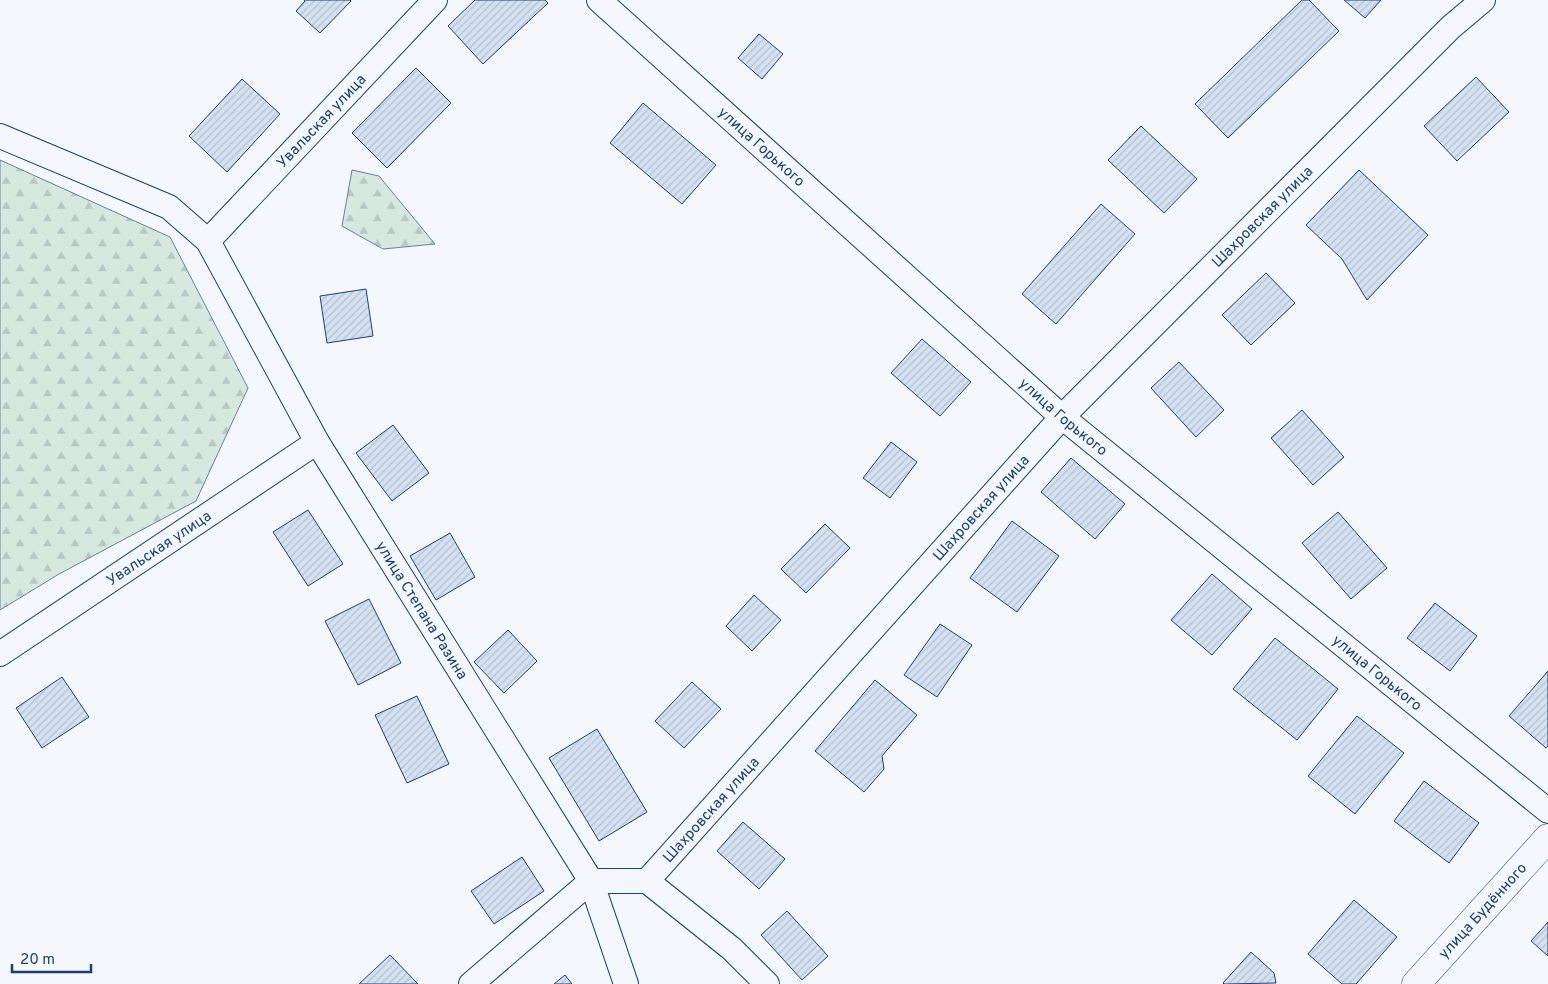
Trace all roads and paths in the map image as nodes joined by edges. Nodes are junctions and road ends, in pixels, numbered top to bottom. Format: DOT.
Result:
graph roads {
  1 [pos="435,0"];
  2 [pos="599,0"];
  3 [pos="1483,0"];
  4 [pos="0,136"];
  5 [pos="208,241"];
  6 [pos="1062,417"];
  7 [pos="317,442"];
  8 [pos="0,654"];
  9 [pos="1548,811"];
  10 [pos="1548,838"];
  11 [pos="591,881"];
  12 [pos="647,881"];
  13 [pos="471,984"];
  14 [pos="626,984"];
  15 [pos="767,984"];
  16 [pos="1416,984"];
  1 -- 5 [label="street, Увальская улица"];
  2 -- 6 [label="street, улица Горького"];
  3 -- 6 [label="street, Шахровская улица"];
  4 -- 5 [label="street"];
  5 -- 7 [label="street, улица Степана Разина"];
  6 -- 9 [label="street, улица Горького"];
  6 -- 12 [label="street, Шахровская улица"];
  7 -- 8 [label="street, Увальская улица"];
  7 -- 11 [label="street, улица Степана Разина"];
  10 -- 16 [label="street, улица Будённого"];
  11 -- 12 [label="street"];
  11 -- 13 [label="street"];
  11 -- 14 [label="street, улица Степана Разина"];
  12 -- 15 [label="street"];
}
